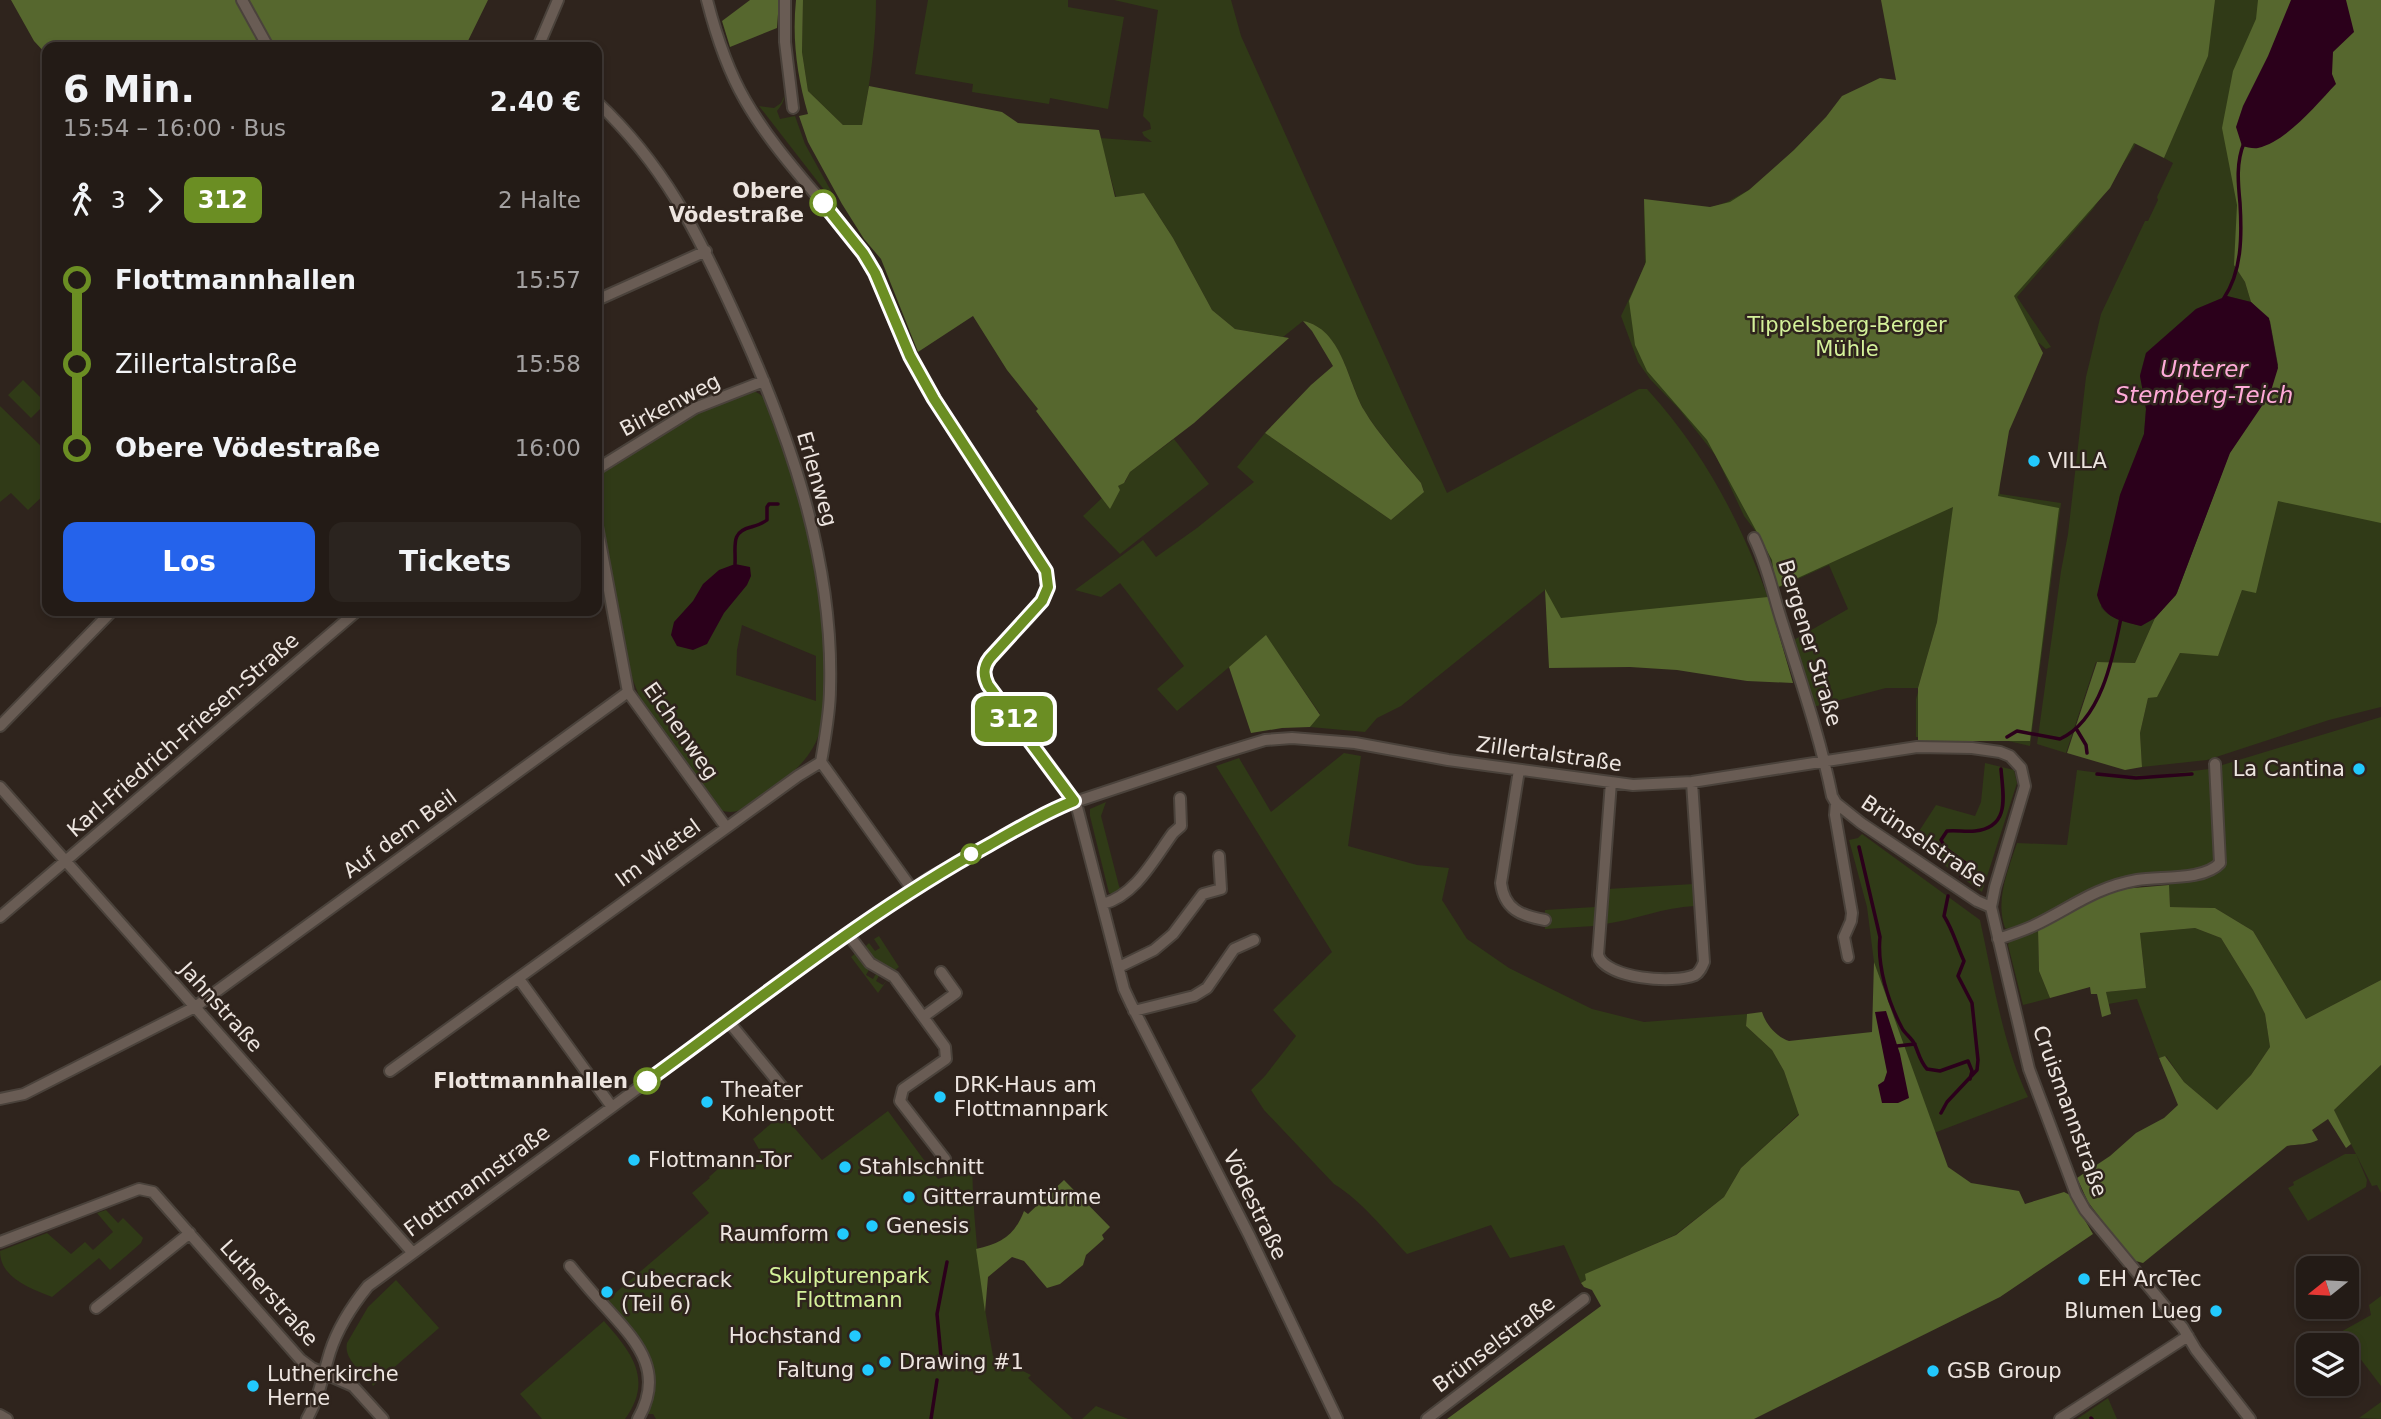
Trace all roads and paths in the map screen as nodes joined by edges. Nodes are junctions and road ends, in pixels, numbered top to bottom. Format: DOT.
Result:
graph roads {
  1 [pos="242,0"];
  2 [pos="558,0"];
  3 [pos="707,0"];
  4 [pos="785,0"];
  5 [pos="265,42"];
  6 [pos="540,42"];
  7 [pos="602,107"];
  8 [pos="793,108"];
  9 [pos="706,251"];
  10 [pos="602,298"];
  11 [pos="764,381"];
  12 [pos="602,466"];
  13 [pos="1754,538"];
  14 [pos="602,555"];
  15 [pos="107,616"];
  16 [pos="351,616"];
  17 [pos="628,692"];
  18 [pos="0,726"];
  19 [pos="1825,761"];
  20 [pos="821,762"];
  21 [pos="2215,764"];
  22 [pos="2021,768"];
  23 [pos="1519,769"];
  24 [pos="1611,782"];
  25 [pos="1692,782"];
  26 [pos="0,787"];
  27 [pos="1180,797"];
  28 [pos="1074,801"];
  29 [pos="1836,803"];
  30 [pos="726,827"];
  31 [pos="1219,856"];
  32 [pos="65,861"];
  33 [pos="912,889"];
  34 [pos="1103,904"];
  35 [pos="1991,907"];
  36 [pos="0,917"];
  37 [pos="1545,920"];
  38 [pos="848,933"];
  39 [pos="1998,939"];
  40 [pos="1254,940"];
  41 [pos="1848,957"];
  42 [pos="1119,967"];
  43 [pos="942,972"];
  44 [pos="519,979"];
  45 [pos="195,1007"];
  46 [pos="1134,1011"];
  47 [pos="923,1017"];
  48 [pos="729,1022"];
  49 [pos="390,1071"];
  50 [pos="787,1093"];
  51 [pos="0,1099"];
  52 [pos="612,1107"];
  53 [pos="945,1159"];
  54 [pos="190,1233"];
  55 [pos="0,1242"];
  56 [pos="412,1252"];
  57 [pos="570,1266"];
  58 [pos="1584,1299"];
  59 [pos="96,1308"];
  60 [pos="2188,1336"];
  61 [pos="324,1374"];
  62 [pos="0,1415"];
  63 [pos="7,1419"];
  64 [pos="307,1419"];
  65 [pos="383,1419"];
  66 [pos="638,1419"];
  67 [pos="1337,1419"];
  68 [pos="1427,1419"];
  69 [pos="2060,1419"];
  70 [pos="2249,1419"];
  1 -- 5 [label="street"];
  2 -- 6 [label="street"];
  3 -- 28 [label="street, Vödestraße"];
  4 -- 8 [label="street"];
  7 -- 9 [label="street, Erlenweg"];
  9 -- 10 [label="street"];
  9 -- 11 [label="street, Erlenweg"];
  11 -- 12 [label="street, Birkenweg"];
  11 -- 20 [label="street, Erlenweg"];
  13 -- 19 [label="street, Bergener Straße"];
  14 -- 17 [label="street, Eichenweg"];
  15 -- 18 [label="street"];
  16 -- 32 [label="street, Karl-Friedrich-Friesen-Straße"];
  17 -- 30 [label="street, Eichenweg"];
  17 -- 45 [label="street, Auf dem Beil"];
  19 -- 22 [label="street, Zillertalstraße"];
  19 -- 25 [label="street, Zillertalstraße"];
  19 -- 29 [label="street, Brünselstraße"];
  20 -- 30 [label="street, Im Wietel"];
  20 -- 33 [label="street"];
  21 -- 39 [label="street"];
  22 -- 35 [label="street, Cruismannstraße"];
  23 -- 24 [label="street, Zillertalstraße"];
  23 -- 28 [label="street, Zillertalstraße"];
  23 -- 37 [label="street"];
  24 -- 25 [label="street, Zillertalstraße"];
  24 -- 25 [label="street"];
  26 -- 32 [label="street, Jahnstraße"];
  27 -- 34 [label="street"];
  28 -- 33 [label="street, Flottmannstraße"];
  28 -- 34 [label="street, Vödestraße"];
  29 -- 35 [label="street, Brünselstraße"];
  29 -- 41 [label="street, Brünselstraße"];
  30 -- 44 [label="street, Im Wietel"];
  31 -- 42 [label="street"];
  32 -- 36 [label="street, Karl-Friedrich-Friesen-Straße"];
  32 -- 45 [label="street, Jahnstraße"];
  33 -- 38 [label="street, Flottmannstraße"];
  34 -- 42 [label="street, Vödestraße"];
  35 -- 39 [label="street, Cruismannstraße"];
  38 -- 47 [label="street"];
  38 -- 48 [label="street, Flottmannstraße"];
  39 -- 60 [label="street, Cruismannstraße"];
  40 -- 46 [label="street"];
  42 -- 46 [label="street, Vödestraße"];
  43 -- 47 [label="street"];
  44 -- 49 [label="street, Im Wietel"];
  44 -- 52 [label="street"];
  45 -- 51 [label="street, Auf dem Beil"];
  45 -- 56 [label="street, Jahnstraße"];
  46 -- 67 [label="street, Vödestraße"];
  47 -- 53 [label="street"];
  48 -- 50 [label="street"];
  48 -- 52 [label="street, Flottmannstraße"];
  52 -- 56 [label="street, Flottmannstraße"];
  54 -- 55 [label="street, Lutherstraße"];
  54 -- 59 [label="street, Lutherstraße"];
  54 -- 61 [label="street, Lutherstraße"];
  56 -- 61 [label="street, Flottmannstraße"];
  57 -- 66 [label="street"];
  58 -- 68 [label="street, Brünselstraße"];
  60 -- 69 [label="street"];
  60 -- 70 [label="street, Cruismannstraße"];
  61 -- 64 [label="street, Flottmannstraße"];
  61 -- 65 [label="street, Lutherstraße"];
  62 -- 63 [label="street"];
}
